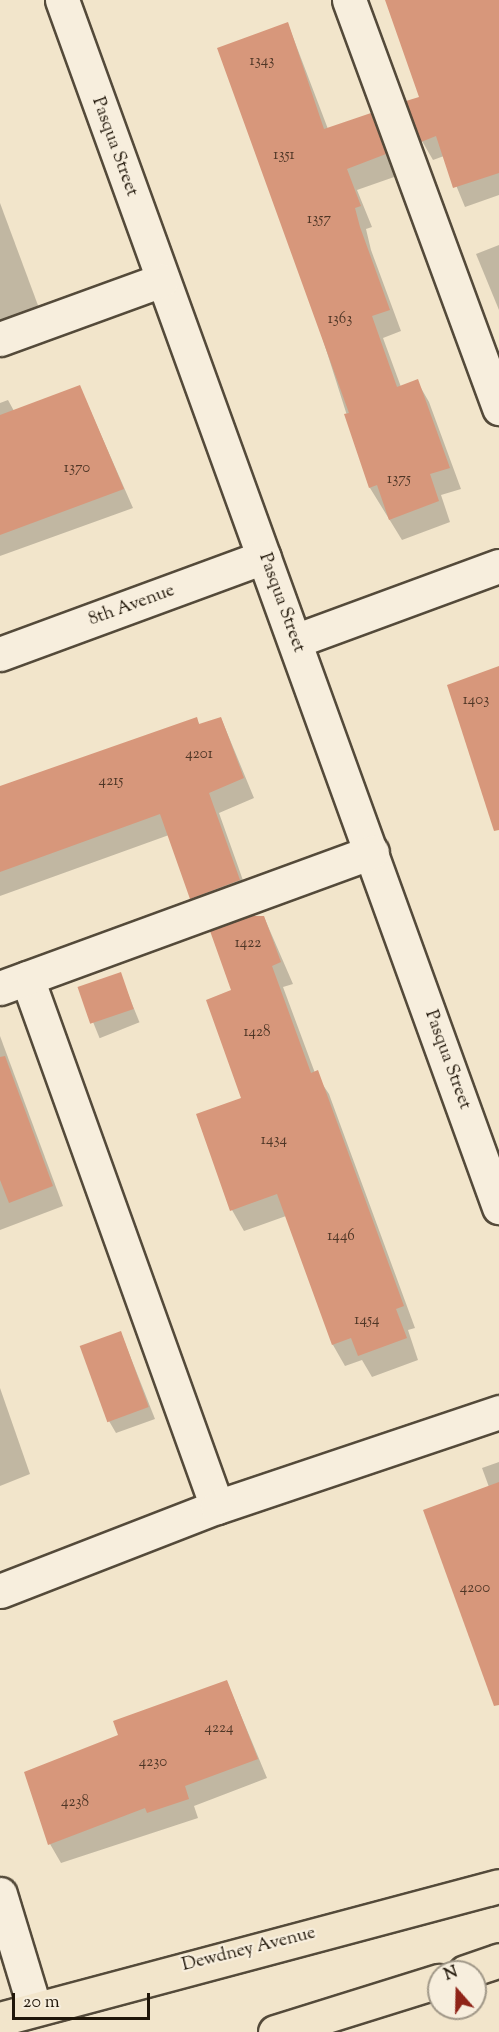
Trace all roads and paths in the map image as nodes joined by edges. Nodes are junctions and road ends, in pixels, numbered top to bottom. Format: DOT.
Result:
graph roads {
  1 [pos="62,0"];
  2 [pos="349,0"];
  3 [pos="162,280"];
  4 [pos="0,339"];
  5 [pos="499,408"];
  6 [pos="264,557"];
  7 [pos="499,566"];
  8 [pos="295,642"];
  9 [pos="0,654"];
  10 [pos="372,852"];
  11 [pos="13,983"];
  12 [pos="499,1207"];
  13 [pos="499,1412"];
  14 [pos="217,1507"];
  15 [pos="0,1591"];
  16 [pos="499,1886"];
  17 [pos="0,1894"];
  18 [pos="427,1985"];
  19 [pos="35,2009"];
  20 [pos="0,2019"];
  21 [pos="275,2032"];
  1 -- 3 [label="street, Pasqua Street"];
  2 -- 5 [label="street"];
  3 -- 4 [label="street"];
  3 -- 6 [label="street, Pasqua Street"];
  6 -- 8 [label="street, Pasqua Street"];
  6 -- 9 [label="street, 8th Avenue"];
  7 -- 8 [label="street"];
  8 -- 10 [label="street, Pasqua Street"];
  10 -- 11 [label="street"];
  10 -- 12 [label="street, Pasqua Street"];
  11 -- 14 [label="street"];
  13 -- 14 [label="street"];
  14 -- 15 [label="street"];
  16 -- 19 [label="main road, Dewdney Avenue"];
  17 -- 19 [label="street"];
  18 -- 21 [label="main road"];
  19 -- 20 [label="main road, Dewdney Avenue"];
}
